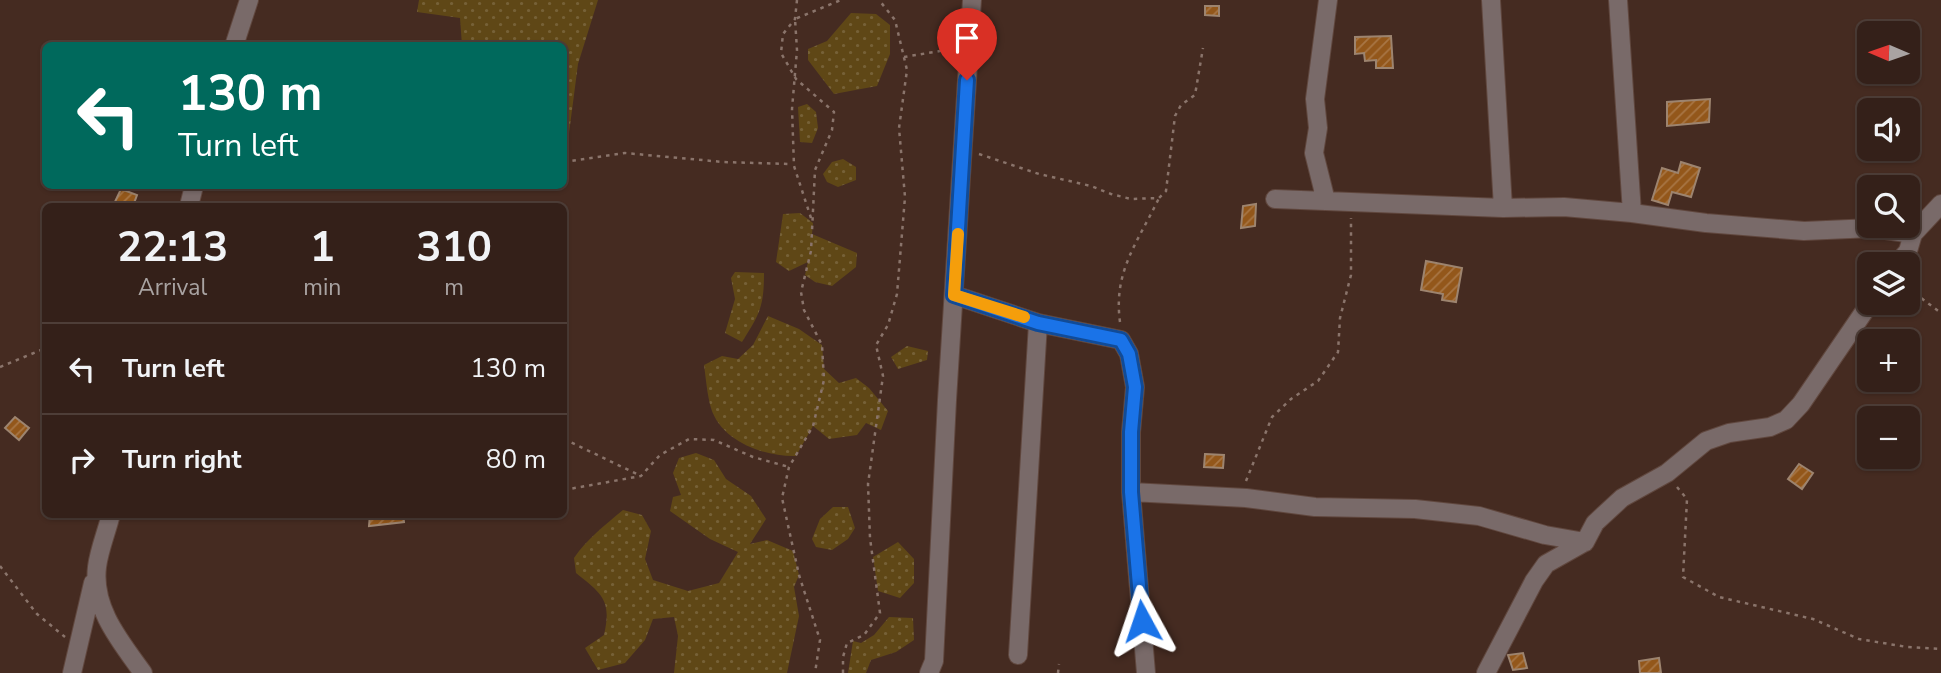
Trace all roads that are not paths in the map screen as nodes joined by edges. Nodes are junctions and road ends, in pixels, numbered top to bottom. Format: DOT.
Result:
graph roads {
  1 [pos="249,0"];
  2 [pos="972,0"];
  3 [pos="1328,0"];
  4 [pos="1491,0"];
  5 [pos="1618,0"];
  6 [pos="235,42"];
  7 [pos="1275,199"];
  8 [pos="1326,201"];
  9 [pos="1941,204"];
  10 [pos="1503,208"];
  11 [pos="1632,213"];
  12 [pos="1920,226"];
  13 [pos="1857,229"];
  14 [pos="954,295"];
  15 [pos="1862,315"];
  16 [pos="1038,323"];
  17 [pos="1131,492"];
  18 [pos="110,518"];
  19 [pos="1585,541"];
  20 [pos="97,566"];
  21 [pos="1018,655"];
  22 [pos="72,673"];
  23 [pos="143,673"];
  24 [pos="929,673"];
  25 [pos="1146,673"];
  26 [pos="1486,673"];
  1 -- 6 [label="street"];
  2 -- 14 [label="street"];
  3 -- 8 [label="street"];
  4 -- 10 [label="street"];
  5 -- 11 [label="street"];
  7 -- 8 [label="street"];
  8 -- 10 [label="street"];
  9 -- 12 [label="street"];
  10 -- 11 [label="street"];
  11 -- 13 [label="street"];
  14 -- 16 [label="street"];
  14 -- 24 [label="street"];
  15 -- 19 [label="street"];
  16 -- 17 [label="street"];
  16 -- 21 [label="street"];
  17 -- 19 [label="street"];
  17 -- 25 [label="street"];
  18 -- 20 [label="street"];
  19 -- 26 [label="street"];
  20 -- 22 [label="street"];
  20 -- 23 [label="street"];
}
